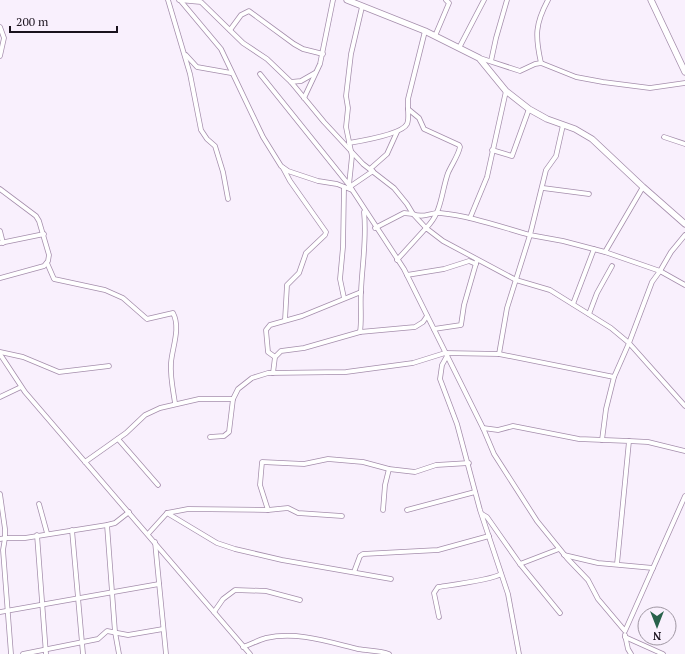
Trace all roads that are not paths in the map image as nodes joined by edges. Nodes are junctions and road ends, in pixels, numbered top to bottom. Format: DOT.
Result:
graph roads {
  1 [pos="168,0"];
  2 [pos="180,0"];
  3 [pos="333,0"];
  4 [pos="347,0"];
  5 [pos="446,0"];
  6 [pos="484,0"];
  7 [pos="507,0"];
  8 [pos="548,0"];
  9 [pos="651,0"];
  10 [pos="362,7"];
  11 [pos="0,27"];
  12 [pos="230,30"];
  13 [pos="425,31"];
  14 [pos="435,36"];
  15 [pos="459,48"];
  16 [pos="184,54"];
  17 [pos="323,54"];
  18 [pos="0,56"];
  19 [pos="479,58"];
  20 [pos="493,62"];
  21 [pos="541,63"];
  22 [pos="684,69"];
  23 [pos="317,72"];
  24 [pos="231,73"];
  25 [pos="489,73"];
  26 [pos="260,74"];
  27 [pos="291,82"];
  28 [pos="685,83"];
  29 [pos="506,91"];
  30 [pos="304,98"];
  31 [pos="408,109"];
  32 [pos="529,109"];
  33 [pos="563,126"];
  34 [pos="397,132"];
  35 [pos="664,137"];
  36 [pos="349,143"];
  37 [pos="685,144"];
  38 [pos="492,150"];
  39 [pos="351,152"];
  40 [pos="283,168"];
  41 [pos="371,170"];
  42 [pos="348,187"];
  43 [pos="643,187"];
  44 [pos="543,188"];
  45 [pos="0,189"];
  46 [pos="589,194"];
  47 [pos="228,199"];
  48 [pos="364,210"];
  49 [pos="438,212"];
  50 [pos="413,214"];
  51 [pos="470,218"];
  52 [pos="685,224"];
  53 [pos="375,228"];
  54 [pos="426,228"];
  55 [pos="0,231"];
  56 [pos="44,234"];
  57 [pos="530,235"];
  58 [pos="685,235"];
  59 [pos="1,243"];
  60 [pos="594,248"];
  61 [pos="605,252"];
  62 [pos="397,260"];
  63 [pos="477,262"];
  64 [pos="47,263"];
  65 [pos="612,266"];
  66 [pos="660,271"];
  67 [pos="407,275"];
  68 [pos="0,278"];
  69 [pos="516,280"];
  70 [pos="685,284"];
  71 [pos="361,292"];
  72 [pos="344,298"];
  73 [pos="573,304"];
  74 [pos="589,314"];
  75 [pos="427,316"];
  76 [pos="285,320"];
  77 [pos="434,329"];
  78 [pos="360,332"];
  79 [pos="629,343"];
  80 [pos="0,353"];
  81 [pos="499,354"];
  82 [pos="446,355"];
  83 [pos="275,357"];
  84 [pos="109,366"];
  85 [pos="273,373"];
  86 [pos="614,377"];
  87 [pos="21,387"];
  88 [pos="0,397"];
  89 [pos="233,399"];
  90 [pos="175,403"];
  91 [pos="685,406"];
  92 [pos="483,428"];
  93 [pos="210,437"];
  94 [pos="118,439"];
  95 [pos="602,440"];
  96 [pos="629,442"];
  97 [pos="685,451"];
  98 [pos="85,462"];
  99 [pos="469,463"];
  100 [pos="389,469"];
  101 [pos="158,485"];
  102 [pos="475,492"];
  103 [pos="0,494"];
  104 [pos="685,496"];
  105 [pos="39,504"];
  106 [pos="268,510"];
  107 [pos="383,510"];
  108 [pos="406,510"];
  109 [pos="129,512"];
  110 [pos="167,513"];
  111 [pos="482,514"];
  112 [pos="342,516"];
  113 [pos="107,525"];
  114 [pos="72,530"];
  115 [pos="47,533"];
  116 [pos="148,534"];
  117 [pos="36,535"];
  118 [pos="489,536"];
  119 [pos="2,538"];
  120 [pos="155,542"];
  121 [pos="559,549"];
  122 [pos="564,555"];
  123 [pos="520,564"];
  124 [pos="617,564"];
  125 [pos="653,568"];
  126 [pos="354,572"];
  127 [pos="501,574"];
  128 [pos="391,579"];
  129 [pos="158,584"];
  130 [pos="112,591"];
  131 [pos="78,598"];
  132 [pos="300,600"];
  133 [pos="43,604"];
  134 [pos="6,610"];
  135 [pos="0,612"];
  136 [pos="214,612"];
  137 [pos="560,613"];
  138 [pos="439,617"];
  139 [pos="163,629"];
  140 [pos="625,631"];
  141 [pos="115,632"];
  142 [pos="625,637"];
  143 [pos="82,643"];
  144 [pos="243,647"];
  145 [pos="46,652"];
  146 [pos="11,654"];
  147 [pos="23,654"];
  148 [pos="83,654"];
  149 [pos="119,654"];
  150 [pos="166,654"];
  151 [pos="250,654"];
  152 [pos="389,654"];
  153 [pos="519,654"];
  154 [pos="631,654"];
  155 [pos="663,654"];
  1 -- 16 [label="street"];
  2 -- 12 [label="street"];
  2 -- 24 [label="street"];
  3 -- 17 [label="street"];
  4 -- 10 [label="street"];
  5 -- 14 [label="street"];
  6 -- 15 [label="street"];
  7 -- 20 [label="street"];
  8 -- 21 [label="street"];
  9 -- 22 [label="street"];
  10 -- 13 [label="street"];
  10 -- 36 [label="street"];
  11 -- 18 [label="street"];
  12 -- 17 [label="street"];
  12 -- 27 [label="street"];
  13 -- 14 [label="street"];
  13 -- 31 [label="street"];
  14 -- 15 [label="street"];
  15 -- 19 [label="street"];
  16 -- 24 [label="street"];
  16 -- 47 [label="street"];
  17 -- 23 [label="street"];
  19 -- 20 [label="street"];
  19 -- 25 [label="street"];
  20 -- 21 [label="street"];
  20 -- 25 [label="street"];
  21 -- 28 [label="street"];
  23 -- 27 [label="street"];
  23 -- 30 [label="street"];
  24 -- 40 [label="street"];
  25 -- 29 [label="street"];
  26 -- 42 [label="street"];
  27 -- 30 [label="street"];
  29 -- 32 [label="street"];
  29 -- 38 [label="street"];
  30 -- 39 [label="street"];
  31 -- 34 [label="street"];
  31 -- 49 [label="street"];
  32 -- 33 [label="street"];
  32 -- 38 [label="street"];
  33 -- 43 [label="street"];
  33 -- 44 [label="street"];
  34 -- 36 [label="street"];
  34 -- 41 [label="street"];
  35 -- 37 [label="street"];
  36 -- 39 [label="street"];
  38 -- 51 [label="street"];
  39 -- 41 [label="street"];
  39 -- 42 [label="street"];
  40 -- 42 [label="street"];
  40 -- 76 [label="street"];
  41 -- 42 [label="street"];
  41 -- 50 [label="street"];
  42 -- 48 [label="street"];
  42 -- 72 [label="street"];
  43 -- 52 [label="street"];
  43 -- 61 [label="street"];
  44 -- 46 [label="street"];
  44 -- 57 [label="street"];
  45 -- 56 [label="street"];
  48 -- 53 [label="street"];
  48 -- 71 [label="street"];
  49 -- 50 [label="street"];
  49 -- 51 [label="street"];
  49 -- 54 [label="street"];
  50 -- 53 [label="street"];
  50 -- 54 [label="street"];
  51 -- 57 [label="street"];
  53 -- 62 [label="street"];
  54 -- 62 [label="street"];
  54 -- 63 [label="street"];
  55 -- 59 [label="street"];
  56 -- 59 [label="street"];
  56 -- 64 [label="street"];
  57 -- 60 [label="street"];
  57 -- 69 [label="street"];
  58 -- 66 [label="street"];
  60 -- 61 [label="street"];
  60 -- 73 [label="street"];
  61 -- 66 [label="street"];
  62 -- 67 [label="street"];
  63 -- 67 [label="street"];
  63 -- 69 [label="street"];
  63 -- 77 [label="street"];
  64 -- 68 [label="street"];
  64 -- 90 [label="street"];
  65 -- 74 [label="street"];
  66 -- 70 [label="street"];
  66 -- 79 [label="street"];
  67 -- 75 [label="street"];
  69 -- 73 [label="street"];
  69 -- 81 [label="street"];
  71 -- 72 [label="street"];
  71 -- 78 [label="street"];
  72 -- 76 [label="street"];
  73 -- 74 [label="street"];
  74 -- 79 [label="street"];
  75 -- 77 [label="street"];
  75 -- 78 [label="street"];
  76 -- 83 [label="street"];
  77 -- 82 [label="street"];
  78 -- 83 [label="street"];
  79 -- 86 [label="street"];
  79 -- 91 [label="street"];
  80 -- 84 [label="street"];
  80 -- 87 [label="street"];
  81 -- 82 [label="street"];
  81 -- 86 [label="street"];
  82 -- 85 [label="street"];
  82 -- 92 [label="street"];
  82 -- 99 [label="street"];
  83 -- 85 [label="street"];
  85 -- 89 [label="street"];
  86 -- 95 [label="street"];
  87 -- 88 [label="street"];
  87 -- 98 [label="street"];
  89 -- 90 [label="street"];
  89 -- 93 [label="street"];
  90 -- 94 [label="street"];
  92 -- 95 [label="street"];
  92 -- 121 [label="street"];
  94 -- 98 [label="street"];
  94 -- 101 [label="street"];
  95 -- 96 [label="street"];
  96 -- 97 [label="street"];
  96 -- 124 [label="street"];
  98 -- 109 [label="street"];
  99 -- 100 [label="street"];
  99 -- 102 [label="street"];
  100 -- 106 [label="street"];
  100 -- 107 [label="street"];
  102 -- 108 [label="street"];
  102 -- 111 [label="street"];
  103 -- 119 [label="street"];
  104 -- 125 [label="street"];
  105 -- 115 [label="street"];
  106 -- 110 [label="street"];
  106 -- 112 [label="street"];
  109 -- 113 [label="street"];
  109 -- 116 [label="street"];
  110 -- 116 [label="street"];
  110 -- 126 [label="street"];
  111 -- 118 [label="street"];
  111 -- 123 [label="street"];
  113 -- 114 [label="street"];
  113 -- 130 [label="street"];
  114 -- 115 [label="street"];
  114 -- 131 [label="street"];
  115 -- 117 [label="street"];
  116 -- 120 [label="street"];
  117 -- 119 [label="street"];
  117 -- 133 [label="street"];
  118 -- 126 [label="street"];
  118 -- 127 [label="street"];
  119 -- 134 [label="street"];
  120 -- 129 [label="street"];
  120 -- 136 [label="street"];
  121 -- 122 [label="street"];
  121 -- 123 [label="street"];
  122 -- 124 [label="street"];
  122 -- 140 [label="street"];
  123 -- 137 [label="street"];
  124 -- 125 [label="street"];
  125 -- 140 [label="street"];
  126 -- 128 [label="street"];
  127 -- 138 [label="street"];
  127 -- 153 [label="street"];
  129 -- 130 [label="street"];
  129 -- 139 [label="street"];
  130 -- 131 [label="street"];
  130 -- 141 [label="street"];
  131 -- 133 [label="street"];
  131 -- 143 [label="street"];
  132 -- 136 [label="street"];
  133 -- 134 [label="street"];
  133 -- 145 [label="street"];
  134 -- 135 [label="street"];
  134 -- 146 [label="street"];
  136 -- 144 [label="street"];
  139 -- 141 [label="street"];
  139 -- 150 [label="street"];
  140 -- 142 [label="street"];
  141 -- 143 [label="street"];
  141 -- 149 [label="street"];
  142 -- 154 [label="street"];
  142 -- 155 [label="street"];
  143 -- 145 [label="street"];
  143 -- 148 [label="street"];
  144 -- 151 [label="street"];
  144 -- 152 [label="street"];
  145 -- 147 [label="street"];
}
